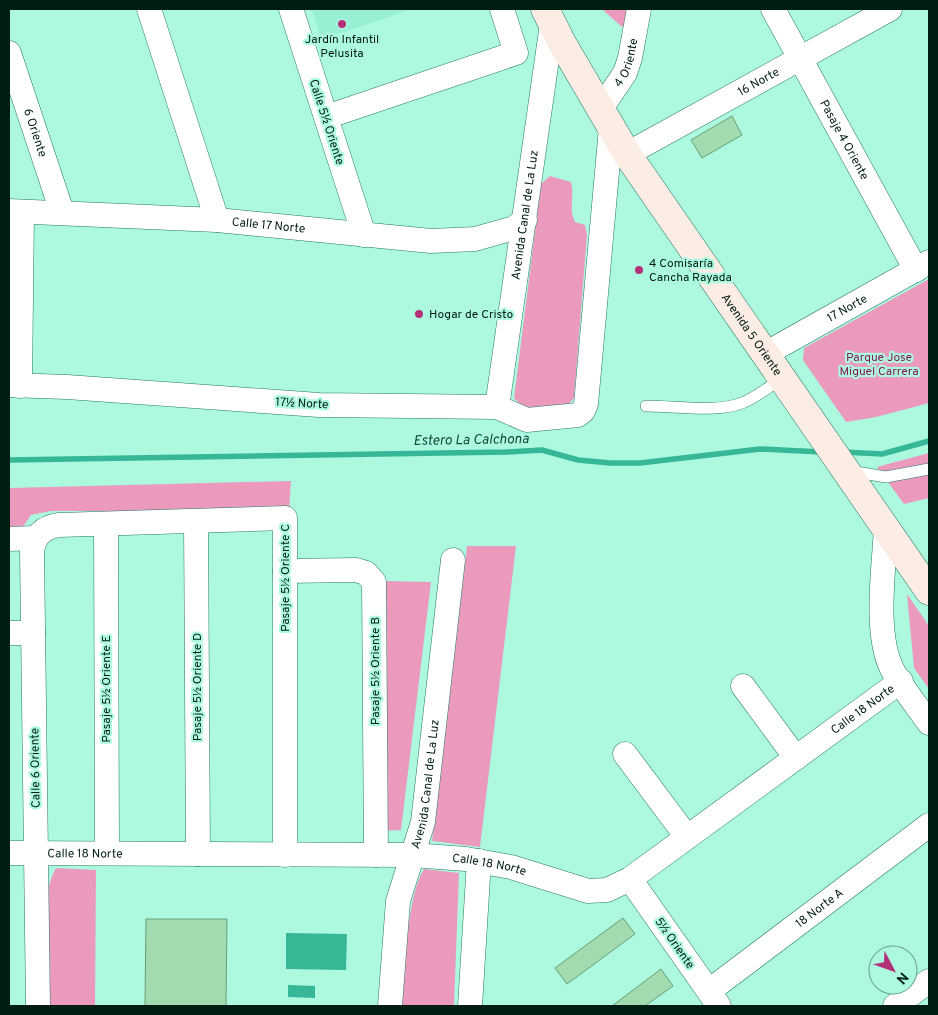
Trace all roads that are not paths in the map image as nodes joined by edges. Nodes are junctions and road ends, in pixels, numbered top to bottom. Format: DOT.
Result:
graph roads {
  1 [pos="149,9"];
  2 [pos="291,9"];
  3 [pos="502,9"];
  4 [pos="639,9"];
  5 [pos="773,9"];
  6 [pos="890,9"];
  7 [pos="549,16"];
  8 [pos="9,52"];
  9 [pos="800,58"];
  10 [pos="326,117"];
  11 [pos="606,119"];
  12 [pos="627,154"];
  13 [pos="15,211"];
  14 [pos="62,212"];
  15 [pos="217,220"];
  16 [pos="525,220"];
  17 [pos="364,235"];
  18 [pos="923,266"];
  19 [pos="765,354"];
  20 [pos="782,378"];
  21 [pos="14,386"];
  22 [pos="646,406"];
  23 [pos="497,407"];
  24 [pos="929,469"];
  25 [pos="846,470"];
  26 [pos="196,521"];
  27 [pos="106,524"];
  28 [pos="886,528"];
  29 [pos="38,535"];
  30 [pos="9,539"];
  31 [pos="453,560"];
  32 [pos="285,571"];
  33 [pos="929,591"];
  34 [pos="9,633"];
  35 [pos="33,633"];
  36 [pos="901,681"];
  37 [pos="743,686"];
  38 [pos="929,723"];
  39 [pos="625,754"];
  40 [pos="796,758"];
  41 [pos="929,825"];
  42 [pos="687,837"];
  43 [pos="9,853"];
  44 [pos="36,853"];
  45 [pos="107,853"];
  46 [pos="198,854"];
  47 [pos="285,855"];
  48 [pos="376,855"];
  49 [pos="412,855"];
  50 [pos="479,862"];
  51 [pos="630,879"];
  52 [pos="929,981"];
  53 [pos="714,999"];
  54 [pos="38,1006"];
  55 [pos="390,1006"];
  56 [pos="470,1006"];
  57 [pos="895,1006"];
  1 -- 15 [label="street"];
  2 -- 10 [label="street, Calle 5½ Oriente"];
  3 -- 10 [label="street"];
  4 -- 11 [label="street, 4 Oriente"];
  5 -- 9 [label="street, Pasaje 4 Oriente"];
  6 -- 9 [label="street, 16 Norte"];
  7 -- 11 [label="street, Avenida 5 Oriente"];
  7 -- 16 [label="street, Avenida Canal de La Luz"];
  8 -- 14 [label="street, 6 Oriente"];
  9 -- 12 [label="street, 16 Norte"];
  9 -- 18 [label="street, Pasaje 4 Oriente"];
  10 -- 17 [label="street, Calle 5½ Oriente"];
  11 -- 12 [label="street, Avenida 5 Oriente"];
  11 -- 23 [label="street, 17½ Norte"];
  12 -- 19 [label="street, Avenida 5 Oriente"];
  13 -- 14 [label="street, Calle 17 Norte"];
  13 -- 21 [label="street"];
  14 -- 15 [label="street, Calle 17 Norte"];
  15 -- 17 [label="street, Calle 17 Norte"];
  16 -- 17 [label="street, Calle 17 Norte"];
  16 -- 23 [label="street, Avenida Canal de La Luz"];
  18 -- 19 [label="street, 17 Norte"];
  19 -- 20 [label="street, Avenida 5 Oriente"];
  20 -- 22 [label="lane"];
  20 -- 25 [label="street, Avenida 5 Oriente"];
  21 -- 23 [label="street, 17½ Norte"];
  24 -- 25 [label="lane"];
  25 -- 28 [label="street, Avenida 5 Oriente"];
  26 -- 27 [label="street, Pasaje 5½ Oriente C"];
  26 -- 32 [label="street, Pasaje 5½ Oriente C"];
  26 -- 46 [label="street, Pasaje 5½ Oriente D"];
  27 -- 29 [label="street, Pasaje 5½ Oriente C"];
  27 -- 45 [label="street, Pasaje 5½ Oriente E"];
  28 -- 33 [label="street, Avenida 5 Oriente"];
  28 -- 36 [label="street"];
  29 -- 30 [label="street, Pasaje 5½ Oriente C"];
  29 -- 35 [label="street, Calle 6 Oriente"];
  31 -- 49 [label="street, Avenida Canal de La Luz"];
  32 -- 47 [label="street, Pasaje 5½ Oriente C"];
  32 -- 48 [label="street, Pasaje 5½ Oriente B"];
  34 -- 35 [label="street"];
  35 -- 44 [label="street, Calle 6 Oriente"];
  36 -- 38 [label="street"];
  36 -- 40 [label="street, Calle 18 Norte"];
  37 -- 40 [label="street"];
  39 -- 42 [label="street"];
  40 -- 42 [label="street, Calle 18 Norte"];
  41 -- 53 [label="street, 18 Norte A"];
  42 -- 51 [label="street, Calle 18 Norte"];
  43 -- 44 [label="street, Calle 18 Norte"];
  44 -- 45 [label="street, Calle 18 Norte"];
  44 -- 54 [label="street, Calle 6 Oriente"];
  45 -- 46 [label="street, Calle 18 Norte"];
  46 -- 47 [label="street, Calle 18 Norte"];
  47 -- 48 [label="street, Calle 18 Norte"];
  48 -- 49 [label="street, Calle 18 Norte"];
  49 -- 50 [label="street, Calle 18 Norte"];
  49 -- 55 [label="street, Avenida Canal de La Luz"];
  50 -- 51 [label="street, Calle 18 Norte"];
  50 -- 56 [label="street"];
  51 -- 53 [label="street, 5½ Oriente"];
  52 -- 57 [label="street"];
}
